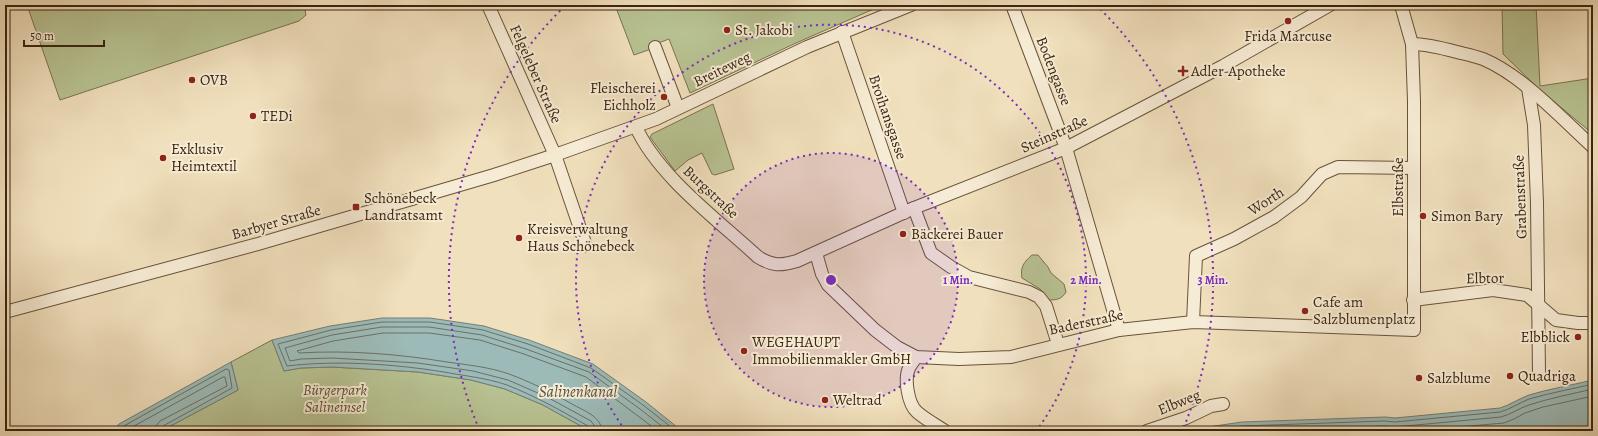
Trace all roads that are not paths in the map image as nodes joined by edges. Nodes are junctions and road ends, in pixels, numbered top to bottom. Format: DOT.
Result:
graph roads {
  1 [pos="488,5"];
  2 [pos="911,5"];
  3 [pos="1012,5"];
  4 [pos="1330,5"];
  5 [pos="1401,5"];
  6 [pos="842,32"];
  7 [pos="1412,44"];
  8 [pos="655,47"];
  9 [pos="1528,88"];
  10 [pos="678,108"];
  11 [pos="636,127"];
  12 [pos="1593,147"];
  13 [pos="1066,148"];
  14 [pos="555,155"];
  15 [pos="1414,168"];
  16 [pos="909,210"];
  17 [pos="586,246"];
  18 [pos="816,253"];
  19 [pos="779,266"];
  20 [pos="1413,300"];
  21 [pos="1539,306"];
  22 [pos="5,312"];
  23 [pos="1193,322"];
  24 [pos="1593,323"];
  25 [pos="1119,330"];
  26 [pos="1414,330"];
  27 [pos="1058,344"];
  28 [pos="916,357"];
  29 [pos="1540,373"];
  30 [pos="1223,404"];
  31 [pos="945,431"];
  32 [pos="1147,431"];
  1 -- 14 [label="street, Felgeleber Straße"];
  2 -- 6 [label="street, Breiteweg"];
  3 -- 13 [label="street, Bodengasse"];
  4 -- 13 [label="street, Steinstraße"];
  5 -- 7 [label="street, Elbstraße"];
  6 -- 10 [label="street, Breiteweg"];
  6 -- 16 [label="street, Broihansgasse"];
  7 -- 9 [label="street"];
  7 -- 15 [label="street, Elbstraße"];
  8 -- 10 [label="street"];
  9 -- 12 [label="street"];
  9 -- 21 [label="street, Grabenstraße"];
  10 -- 11 [label="street, Breiteweg"];
  11 -- 14 [label="street, Barbyer Straße"];
  11 -- 19 [label="street, Burgstraße"];
  13 -- 16 [label="street, Steinstraße"];
  13 -- 25 [label="street, Bodengasse"];
  14 -- 17 [label="street, Felgeleber Straße"];
  14 -- 22 [label="street, Barbyer Straße"];
  15 -- 20 [label="street, Elbstraße"];
  15 -- 23 [label="street, Worth"];
  16 -- 18 [label="street, Steinstraße"];
  16 -- 27 [label="street, Broihansgasse"];
  18 -- 19 [label="street, Steinstraße"];
  18 -- 28 [label="street, Baderstraße"];
  20 -- 21 [label="street, Elbtor"];
  20 -- 26 [label="street, Elbstraße"];
  21 -- 24 [label="street, Elbtor"];
  21 -- 29 [label="street"];
  23 -- 25 [label="street, Baderstraße"];
  23 -- 26 [label="street, Baderstraße"];
  25 -- 27 [label="street, Baderstraße"];
  27 -- 28 [label="street, Baderstraße"];
  28 -- 31 [label="street"];
  30 -- 32 [label="street, Elbweg"];
}
